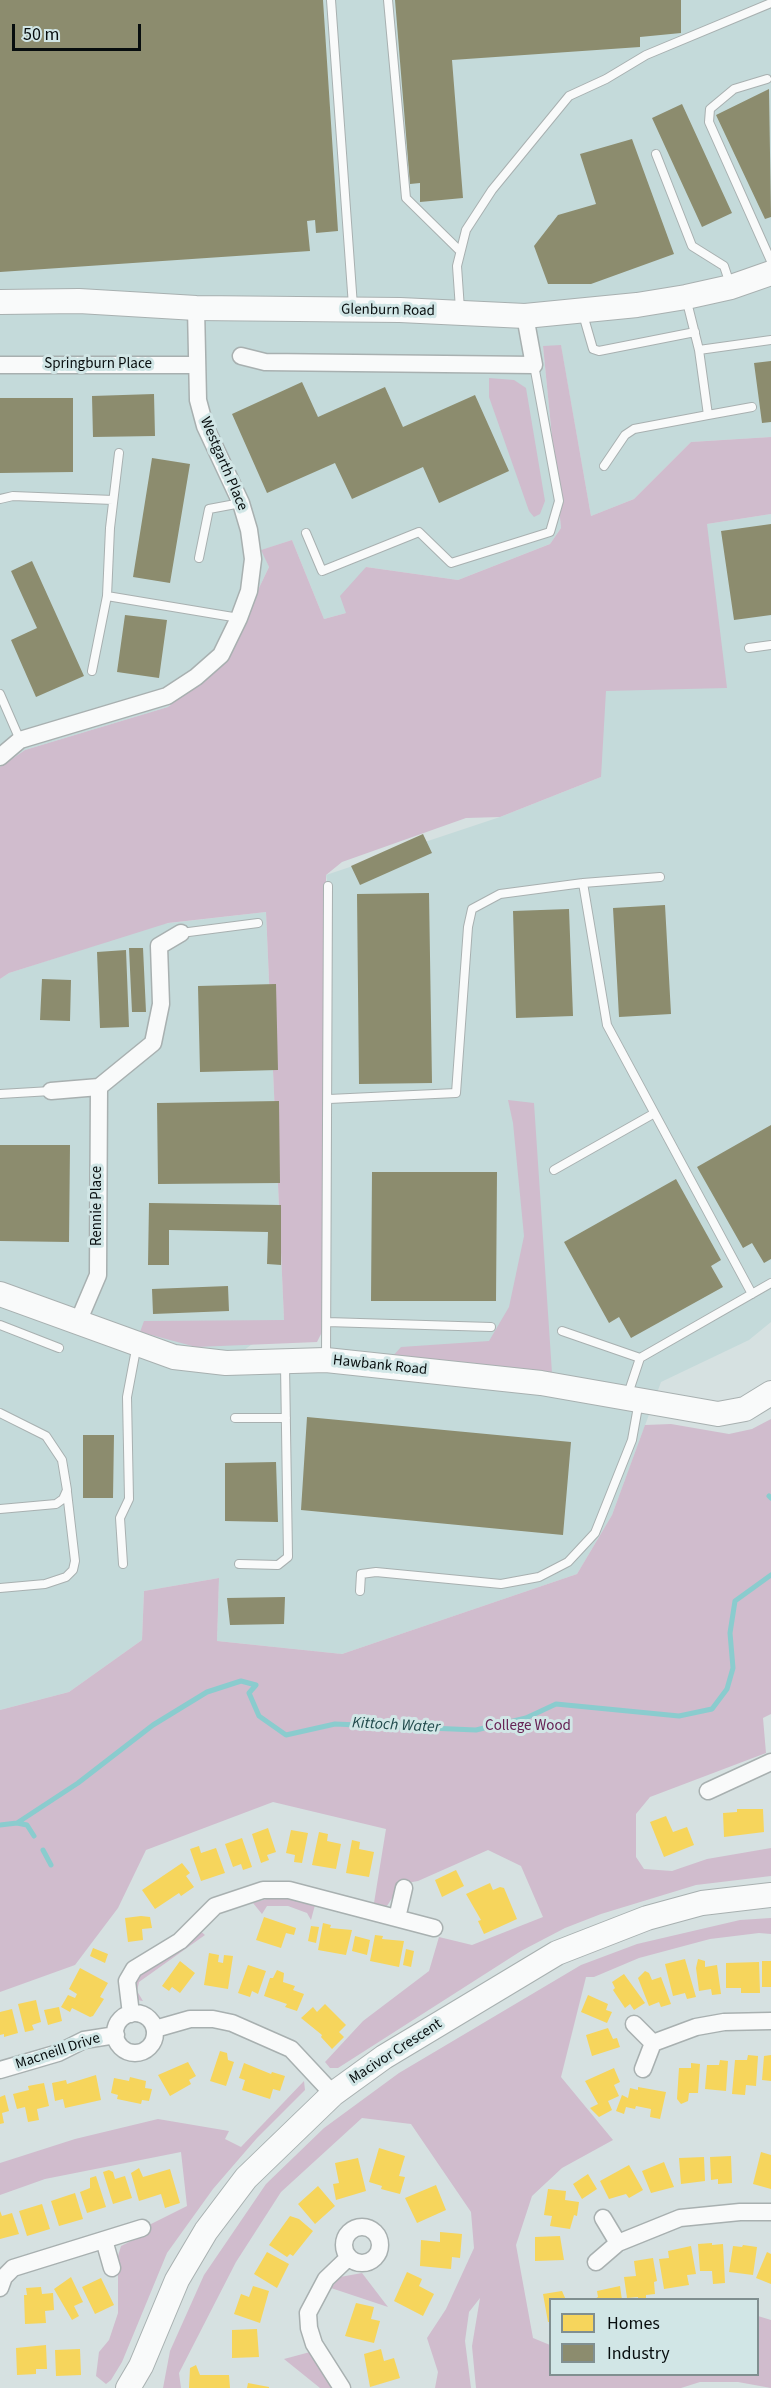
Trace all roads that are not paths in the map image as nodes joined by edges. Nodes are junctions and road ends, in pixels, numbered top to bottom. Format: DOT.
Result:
graph roads {
  1 [pos="331,0"];
  2 [pos="388,0"];
  3 [pos="771,3"];
  4 [pos="767,79"];
  5 [pos="656,154"];
  6 [pos="460,251"];
  7 [pos="771,261"];
  8 [pos="771,273"];
  9 [pos="731,287"];
  10 [pos="686,297"];
  11 [pos="0,302"];
  12 [pos="196,308"];
  13 [pos="353,310"];
  14 [pos="582,310"];
  15 [pos="460,313"];
  16 [pos="525,316"];
  17 [pos="695,332"];
  18 [pos="771,340"];
  19 [pos="699,350"];
  20 [pos="241,356"];
  21 [pos="0,364"];
  22 [pos="196,365"];
  23 [pos="534,365"];
  24 [pos="752,407"];
  25 [pos="708,415"];
  26 [pos="119,453"];
  27 [pos="604,466"];
  28 [pos="0,499"];
  29 [pos="113,500"];
  30 [pos="241,503"];
  31 [pos="306,532"];
  32 [pos="199,558"];
  33 [pos="107,596"];
  34 [pos="239,618"];
  35 [pos="771,645"];
  36 [pos="749,648"];
  37 [pos="92,671"];
  38 [pos="0,694"];
  39 [pos="20,740"];
  40 [pos="0,756"];
  41 [pos="660,877"];
  42 [pos="583,884"];
  43 [pos="328,886"];
  44 [pos="258,923"];
  45 [pos="181,933"];
  46 [pos="99,1087"];
  47 [pos="51,1091"];
  48 [pos="0,1094"];
  49 [pos="329,1099"];
  50 [pos="653,1114"];
  51 [pos="554,1170"];
  52 [pos="771,1283"];
  53 [pos="0,1294"];
  54 [pos="752,1294"];
  55 [pos="78,1322"];
  56 [pos="327,1322"];
  57 [pos="0,1324"];
  58 [pos="491,1327"];
  59 [pos="562,1331"];
  60 [pos="137,1344"];
  61 [pos="59,1348"];
  62 [pos="640,1358"];
  63 [pos="326,1360"];
  64 [pos="285,1361"];
  65 [pos="769,1392"];
  66 [pos="633,1399"];
  67 [pos="0,1413"];
  68 [pos="236,1418"];
  69 [pos="285,1418"];
  70 [pos="67,1490"];
  71 [pos="0,1509"];
  72 [pos="123,1564"];
  73 [pos="238,1564"];
  74 [pos="0,1588"];
  75 [pos="360,1592"];
  76 [pos="771,1762"];
  77 [pos="708,1791"];
  78 [pos="404,1888"];
  79 [pos="771,1895"];
  80 [pos="397,1918"];
  81 [pos="434,1928"];
  82 [pos="130,2014"];
  83 [pos="771,2021"];
  84 [pos="634,2024"];
  85 [pos="155,2029"];
  86 [pos="116,2034"];
  87 [pos="653,2043"];
  88 [pos="643,2069"];
  89 [pos="0,2070"];
  90 [pos="333,2094"];
  91 [pos="771,2212"];
  92 [pos="603,2218"];
  93 [pos="142,2228"];
  94 [pos="104,2240"];
  95 [pos="618,2243"];
  96 [pos="349,2257"];
  97 [pos="596,2262"];
  98 [pos="112,2268"];
  99 [pos="0,2288"];
  100 [pos="141,2377"];
  101 [pos="128,2388"];
  102 [pos="342,2388"];
  1 -- 13 [label="lane"];
  2 -- 6 [label="lane"];
  3 -- 6 [label="lane"];
  4 -- 7 [label="lane"];
  5 -- 9 [label="lane"];
  6 -- 15 [label="lane"];
  8 -- 9 [label="street, Glenburn Road"];
  9 -- 10 [label="street, Glenburn Road"];
  10 -- 14 [label="street, Glenburn Road"];
  10 -- 17 [label="lane"];
  11 -- 12 [label="street, Glenburn Road"];
  12 -- 13 [label="street, Glenburn Road"];
  12 -- 22 [label="street, Westgarth Place"];
  13 -- 15 [label="street, Glenburn Road"];
  14 -- 16 [label="street, Glenburn Road"];
  14 -- 17 [label="lane"];
  15 -- 16 [label="street, Glenburn Road"];
  16 -- 23 [label="street"];
  17 -- 19 [label="lane"];
  18 -- 19 [label="lane"];
  19 -- 25 [label="lane"];
  20 -- 23 [label="street"];
  21 -- 22 [label="street, Springburn Place"];
  22 -- 30 [label="street, Westgarth Place"];
  23 -- 31 [label="lane"];
  24 -- 25 [label="lane"];
  25 -- 27 [label="lane"];
  26 -- 29 [label="lane"];
  28 -- 29 [label="lane"];
  29 -- 33 [label="lane"];
  30 -- 32 [label="lane"];
  30 -- 34 [label="street, Westgarth Place"];
  33 -- 34 [label="lane"];
  33 -- 37 [label="lane"];
  34 -- 39 [label="street, Westgarth Place"];
  35 -- 36 [label="lane"];
  38 -- 39 [label="lane"];
  39 -- 40 [label="street, Westgarth Place"];
  41 -- 42 [label="lane"];
  42 -- 49 [label="lane"];
  42 -- 50 [label="lane"];
  43 -- 49 [label="lane"];
  44 -- 45 [label="lane"];
  45 -- 46 [label="street"];
  46 -- 47 [label="street"];
  46 -- 55 [label="street, Rennie Place"];
  47 -- 48 [label="lane"];
  49 -- 56 [label="lane"];
  50 -- 51 [label="lane"];
  50 -- 54 [label="lane"];
  52 -- 54 [label="lane"];
  53 -- 55 [label="street, Hawbank Road"];
  54 -- 62 [label="lane"];
  55 -- 60 [label="street, Hawbank Road"];
  56 -- 58 [label="lane"];
  56 -- 63 [label="lane"];
  57 -- 61 [label="lane"];
  59 -- 62 [label="lane"];
  60 -- 64 [label="street, Hawbank Road"];
  60 -- 72 [label="lane"];
  62 -- 66 [label="lane"];
  63 -- 64 [label="street, Hawbank Road"];
  63 -- 66 [label="street, Hawbank Road"];
  64 -- 69 [label="lane"];
  65 -- 66 [label="street, Hawbank Road"];
  66 -- 75 [label="lane"];
  67 -- 70 [label="lane"];
  68 -- 69 [label="lane"];
  69 -- 73 [label="lane"];
  70 -- 71 [label="lane"];
  70 -- 74 [label="lane"];
  76 -- 77 [label="street"];
  78 -- 80 [label="street"];
  79 -- 90 [label="street, Macivor Crescent"];
  80 -- 81 [label="street"];
  80 -- 82 [label="street"];
  82 -- 85 [label="street"];
  82 -- 86 [label="street"];
  83 -- 87 [label="street"];
  84 -- 87 [label="street"];
  85 -- 86 [label="street"];
  85 -- 90 [label="street"];
  86 -- 89 [label="street, Macneill Drive"];
  87 -- 88 [label="street"];
  90 -- 100 [label="street, Macivor Crescent"];
  91 -- 95 [label="street"];
  92 -- 95 [label="street"];
  93 -- 94 [label="street"];
  94 -- 98 [label="street"];
  94 -- 99 [label="street"];
  95 -- 97 [label="street"];
  96 -- 102 [label="street"];
  100 -- 101 [label="street, Macivor Crescent"];
}
